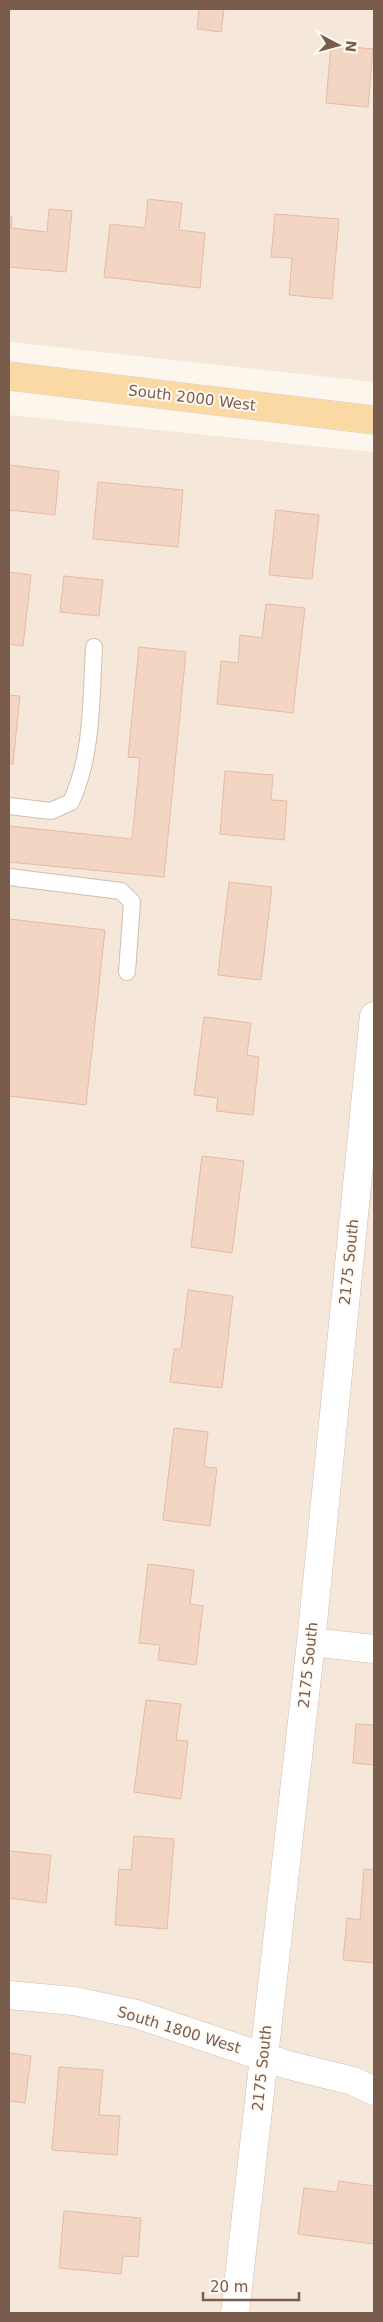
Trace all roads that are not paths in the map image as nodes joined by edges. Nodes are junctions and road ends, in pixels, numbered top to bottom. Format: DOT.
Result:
graph roads {
  1 [pos="9,376"];
  2 [pos="374,420"];
  3 [pos="94,647"];
  4 [pos="9,806"];
  5 [pos="9,877"];
  6 [pos="127,972"];
  7 [pos="374,1016"];
  8 [pos="364,1214"];
  9 [pos="310,1642"];
  10 [pos="374,1649"];
  11 [pos="9,1995"];
  12 [pos="263,2057"];
  13 [pos="374,2091"];
  14 [pos="236,2313"];
  1 -- 2 [label="main road, South 2000 West"];
  3 -- 4 [label="lane"];
  5 -- 6 [label="lane"];
  7 -- 8 [label="street, 2175 South"];
  8 -- 9 [label="street, 2175 South"];
  9 -- 10 [label="street"];
  9 -- 12 [label="street, 2175 South"];
  11 -- 12 [label="street, South 1800 West"];
  12 -- 13 [label="street, South 1800 West"];
  12 -- 14 [label="street, 2175 South"];
}
